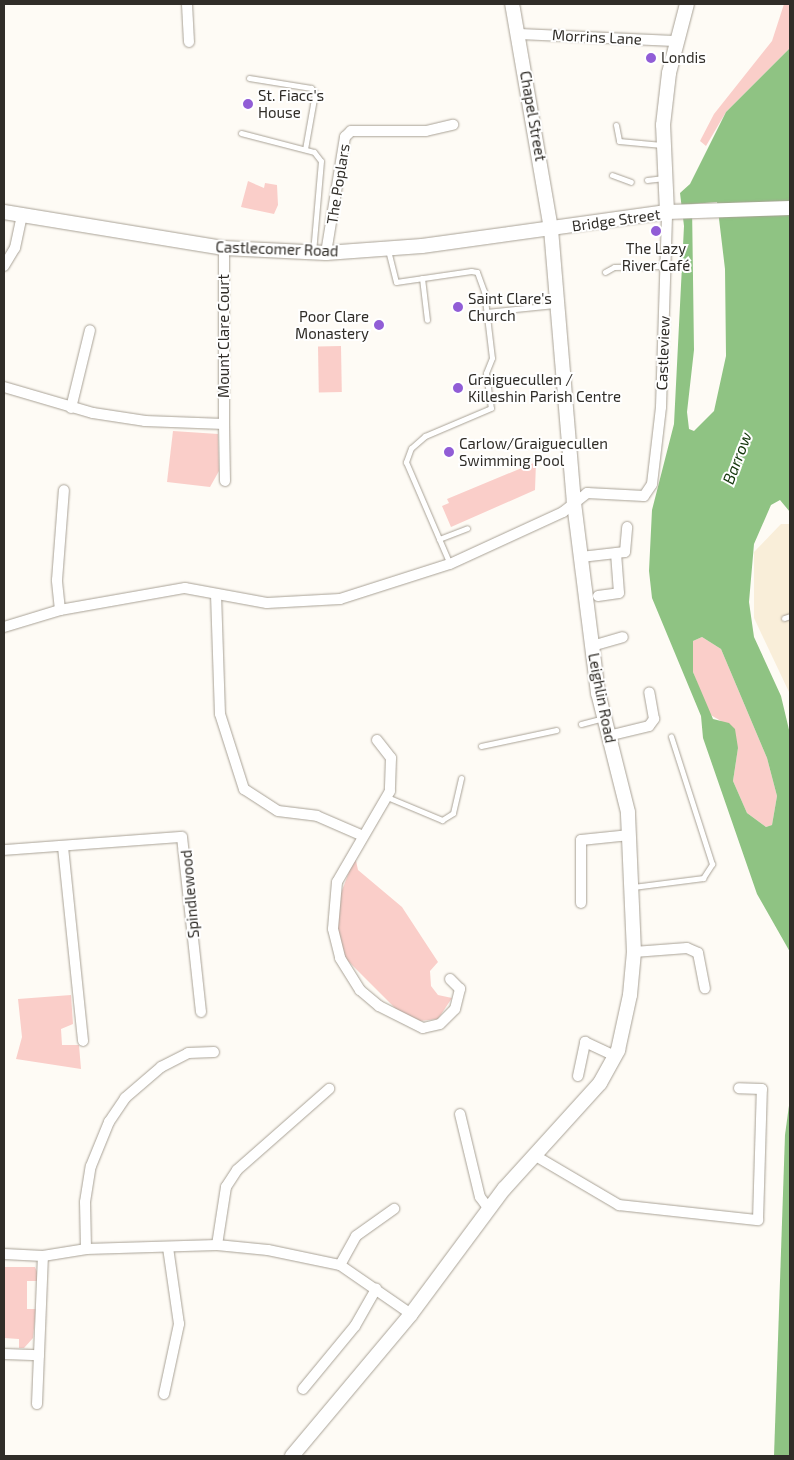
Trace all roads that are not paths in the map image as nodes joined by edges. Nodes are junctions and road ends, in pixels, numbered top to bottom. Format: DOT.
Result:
graph roads {
  1 [pos="187,4"];
  2 [pos="512,4"];
  3 [pos="687,4"];
  4 [pos="519,34"];
  5 [pos="675,41"];
  6 [pos="188,42"];
  7 [pos="249,78"];
  8 [pos="616,125"];
  9 [pos="453,126"];
  10 [pos="240,133"];
  11 [pos="663,144"];
  12 [pos="305,149"];
  13 [pos="612,175"];
  14 [pos="664,178"];
  15 [pos="647,180"];
  16 [pos="631,182"];
  17 [pos="790,208"];
  18 [pos="4,212"];
  19 [pos="674,212"];
  20 [pos="22,215"];
  21 [pos="551,229"];
  22 [pos="224,248"];
  23 [pos="388,250"];
  24 [pos="319,252"];
  25 [pos="4,266"];
  26 [pos="669,266"];
  27 [pos="605,272"];
  28 [pos="422,278"];
  29 [pos="557,305"];
  30 [pos="486,312"];
  31 [pos="427,320"];
  32 [pos="90,330"];
  33 [pos="4,387"];
  34 [pos="71,408"];
  35 [pos="224,424"];
  36 [pos="225,481"];
  37 [pos="64,490"];
  38 [pos="574,503"];
  39 [pos="627,527"];
  40 [pos="467,528"];
  41 [pos="440,539"];
  42 [pos="616,553"];
  43 [pos="581,557"];
  44 [pos="450,564"];
  45 [pos="216,594"];
  46 [pos="598,596"];
  47 [pos="60,610"];
  48 [pos="4,627"];
  49 [pos="623,638"];
  50 [pos="592,646"];
  51 [pos="649,692"];
  52 [pos="603,718"];
  53 [pos="581,724"];
  54 [pos="556,730"];
  55 [pos="608,736"];
  56 [pos="671,736"];
  57 [pos="377,740"];
  58 [pos="481,746"];
  59 [pos="461,778"];
  60 [pos="387,797"];
  61 [pos="630,835"];
  62 [pos="364,836"];
  63 [pos="63,847"];
  64 [pos="4,850"];
  65 [pos="632,887"];
  66 [pos="581,903"];
  67 [pos="634,952"];
  68 [pos="450,979"];
  69 [pos="705,988"];
  70 [pos="202,1012"];
  71 [pos="83,1041"];
  72 [pos="214,1052"];
  73 [pos="615,1056"];
  74 [pos="578,1076"];
  75 [pos="329,1088"];
  76 [pos="739,1088"];
  77 [pos="460,1114"];
  78 [pos="534,1155"];
  79 [pos="394,1209"];
  80 [pos="489,1209"];
  81 [pos="217,1245"];
  82 [pos="168,1248"];
  83 [pos="86,1249"];
  84 [pos="4,1254"];
  85 [pos="43,1256"];
  86 [pos="340,1265"];
  87 [pos="376,1289"];
  88 [pos="411,1314"];
  89 [pos="4,1354"];
  90 [pos="39,1355"];
  91 [pos="303,1389"];
  92 [pos="164,1394"];
  93 [pos="37,1404"];
  94 [pos="292,1456"];
  1 -- 6 [label="street"];
  2 -- 4 [label="street, Chapel Street"];
  3 -- 5 [label="street"];
  4 -- 5 [label="street, Morrins Lane"];
  4 -- 21 [label="street, Chapel Street"];
  5 -- 11 [label="street"];
  7 -- 12 [label="lane"];
  8 -- 11 [label="lane"];
  9 -- 24 [label="street, The Poplars"];
  10 -- 12 [label="lane"];
  11 -- 14 [label="street"];
  12 -- 24 [label="lane"];
  13 -- 16 [label="lane"];
  14 -- 15 [label="lane"];
  14 -- 19 [label="street"];
  17 -- 19 [label="street, Bridge Street"];
  18 -- 20 [label="street, Castlecomer Road"];
  19 -- 21 [label="street, Bridge Street"];
  19 -- 26 [label="street, Castleview"];
  20 -- 22 [label="street, Castlecomer Road"];
  20 -- 25 [label="street"];
  21 -- 23 [label="street, Castlecomer Road"];
  21 -- 29 [label="street, Leighlin Road"];
  22 -- 24 [label="street, Castlecomer Road"];
  22 -- 35 [label="street, Mount Clare Court"];
  23 -- 24 [label="street, Castlecomer Road"];
  23 -- 28 [label="lane"];
  26 -- 27 [label="lane"];
  26 -- 38 [label="street, Castleview"];
  28 -- 30 [label="lane"];
  28 -- 31 [label="lane"];
  29 -- 30 [label="lane"];
  29 -- 38 [label="street, Leighlin Road"];
  30 -- 41 [label="lane"];
  32 -- 34 [label="street"];
  33 -- 34 [label="street"];
  34 -- 35 [label="street"];
  35 -- 36 [label="street, Mount Clare Court"];
  37 -- 47 [label="street"];
  38 -- 43 [label="street, Leighlin Road"];
  38 -- 44 [label="street"];
  39 -- 42 [label="street"];
  40 -- 41 [label="lane"];
  41 -- 44 [label="lane"];
  42 -- 43 [label="street"];
  42 -- 46 [label="street"];
  43 -- 50 [label="street, Leighlin Road"];
  44 -- 45 [label="street"];
  45 -- 47 [label="street"];
  45 -- 62 [label="street"];
  47 -- 48 [label="street"];
  49 -- 50 [label="street"];
  50 -- 52 [label="street, Leighlin Road"];
  51 -- 55 [label="street"];
  52 -- 53 [label="lane"];
  52 -- 55 [label="street, Leighlin Road"];
  54 -- 58 [label="lane"];
  55 -- 61 [label="street, Leighlin Road"];
  56 -- 65 [label="lane"];
  57 -- 60 [label="street"];
  59 -- 60 [label="lane"];
  60 -- 62 [label="street"];
  61 -- 65 [label="street, Leighlin Road"];
  61 -- 66 [label="street"];
  62 -- 68 [label="street"];
  63 -- 64 [label="street, Spindlewood"];
  63 -- 70 [label="street, Spindlewood"];
  63 -- 71 [label="street"];
  65 -- 67 [label="street, Leighlin Road"];
  67 -- 69 [label="street"];
  67 -- 73 [label="street, Leighlin Road"];
  72 -- 83 [label="street"];
  73 -- 74 [label="street"];
  73 -- 78 [label="street, Leighlin Road"];
  75 -- 81 [label="street"];
  76 -- 78 [label="street"];
  77 -- 80 [label="street"];
  78 -- 80 [label="street, Leighlin Road"];
  79 -- 86 [label="street"];
  80 -- 88 [label="street, Leighlin Road"];
  81 -- 82 [label="street"];
  81 -- 86 [label="street"];
  82 -- 83 [label="street"];
  82 -- 92 [label="street"];
  83 -- 85 [label="street"];
  84 -- 85 [label="street"];
  85 -- 90 [label="street"];
  86 -- 87 [label="street"];
  87 -- 88 [label="street"];
  87 -- 91 [label="street"];
  88 -- 94 [label="street, Leighlin Road"];
  89 -- 90 [label="street"];
  90 -- 93 [label="street"];
}
